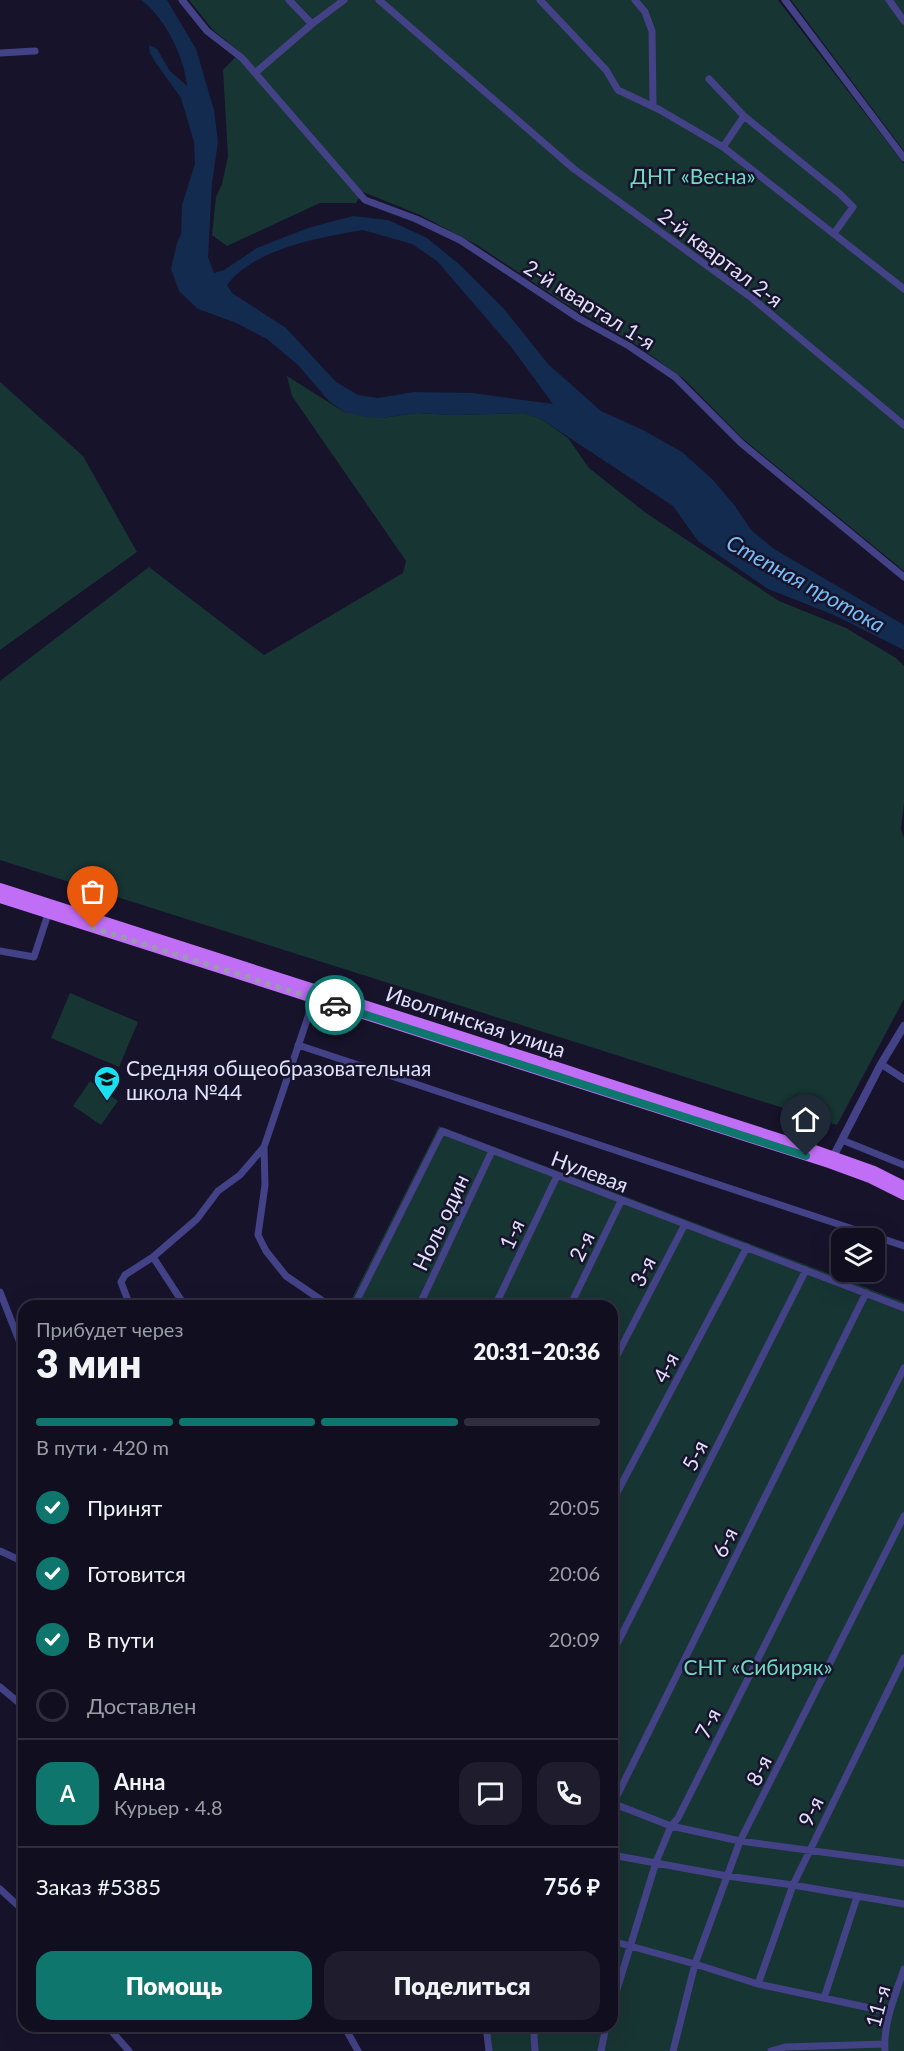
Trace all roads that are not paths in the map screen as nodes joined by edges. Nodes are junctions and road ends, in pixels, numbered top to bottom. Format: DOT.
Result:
graph roads {
  1 [pos="182,0"];
  2 [pos="290,0"];
  3 [pos="344,0"];
  4 [pos="379,0"];
  5 [pos="540,0"];
  6 [pos="635,0"];
  7 [pos="785,0"];
  8 [pos="889,0"];
  9 [pos="904,21"];
  10 [pos="312,24"];
  11 [pos="35,51"];
  12 [pos="0,53"];
  13 [pos="255,73"];
  14 [pos="710,79"];
  15 [pos="653,103"];
  16 [pos="744,116"];
  17 [pos="723,147"];
  18 [pos="904,158"];
  19 [pos="835,232"];
  20 [pos="904,289"];
  21 [pos="904,425"];
  22 [pos="904,577"];
  23 [pos="0,888"];
  24 [pos="0,898"];
  25 [pos="48,914"];
  26 [pos="0,951"];
  27 [pos="314,999"];
  28 [pos="904,1026"];
  29 [pos="298,1045"];
  30 [pos="881,1064"];
  31 [pos="904,1079"];
  32 [pos="842,1140"];
  33 [pos="264,1147"];
  34 [pos="492,1151"];
  35 [pos="833,1157"];
  36 [pos="904,1165"];
  37 [pos="557,1176"];
  38 [pos="904,1186"];
  39 [pos="904,1195"];
  40 [pos="621,1201"];
  41 [pos="685,1224"];
  42 [pos="904,1246"];
  43 [pos="747,1247"];
  44 [pos="153,1257"];
  45 [pos="806,1270"];
  46 [pos="0,1292"];
  47 [pos="866,1293"];
  48 [pos="128,1300"];
  49 [pos="181,1300"];
  50 [pos="321,1300"];
  51 [pos="357,1300"];
  52 [pos="422,1300"];
  53 [pos="498,1300"];
  54 [pos="573,1300"];
  55 [pos="904,1308"];
  56 [pos="18,1338"];
  57 [pos="618,1353"];
  58 [pos="904,1368"];
  59 [pos="618,1491"];
  60 [pos="904,1516"];
  61 [pos="0,1551"];
  62 [pos="18,1559"];
  63 [pos="618,1642"];
  64 [pos="904,1658"];
  65 [pos="0,1687"];
  66 [pos="18,1702"];
  67 [pos="618,1793"];
  68 [pos="618,1807"];
  69 [pos="671,1826"];
  70 [pos="740,1841"];
  71 [pos="810,1849"];
  72 [pos="618,1856"];
  73 [pos="656,1862"];
  74 [pos="904,1863"];
  75 [pos="727,1876"];
  76 [pos="793,1885"];
  77 [pos="0,1889"];
  78 [pos="857,1897"];
  79 [pos="904,1904"];
  80 [pos="18,1906"];
  81 [pos="618,1943"];
  82 [pos="630,1946"];
  83 [pos="695,1964"];
  84 [pos="904,1969"];
  85 [pos="758,1984"];
  86 [pos="618,1986"];
  87 [pos="824,1998"];
  88 [pos="889,2012"];
  89 [pos="112,2032"];
  90 [pos="347,2032"];
  91 [pos="487,2032"];
  92 [pos="535,2032"];
  93 [pos="605,2032"];
  94 [pos="885,2048"];
  95 [pos="129,2051"];
  96 [pos="358,2051"];
  97 [pos="489,2051"];
  98 [pos="535,2051"];
  99 [pos="602,2051"];
  100 [pos="673,2051"];
  101 [pos="771,2051"];
  1 -- 13 [label="street, 2-й квартал 1-я"];
  2 -- 10 [label="street"];
  3 -- 10 [label="street"];
  4 -- 21 [label="street, 2-й квартал 2-я"];
  5 -- 17 [label="street"];
  6 -- 15 [label="street"];
  7 -- 18 [label="street"];
  8 -- 9 [label="street"];
  10 -- 13 [label="street"];
  11 -- 12 [label="street"];
  13 -- 22 [label="street, 2-й квартал 1-я"];
  14 -- 16 [label="street"];
  16 -- 17 [label="street"];
  16 -- 19 [label="street"];
  17 -- 20 [label="street"];
  23 -- 35 [label="main road, Иволгинская улица"];
  24 -- 25 [label="main road, Иволгинская улица"];
  25 -- 26 [label="street"];
  25 -- 27 [label="main road, Иволгинская улица"];
  27 -- 29 [label="street"];
  27 -- 39 [label="main road, Иволгинская улица"];
  28 -- 30 [label="street"];
  29 -- 33 [label="street"];
  29 -- 42 [label="street"];
  30 -- 31 [label="street"];
  30 -- 32 [label="street"];
  32 -- 35 [label="street"];
  32 -- 36 [label="street"];
  33 -- 44 [label="street"];
  33 -- 50 [label="street"];
  34 -- 37 [label="street, Нулевая"];
  34 -- 51 [label="street, Нулевая"];
  34 -- 52 [label="street, Ноль один"];
  35 -- 38 [label="main road, Иволгинская улица"];
  37 -- 40 [label="street, Нулевая"];
  37 -- 53 [label="street, 1-я"];
  40 -- 41 [label="street, Нулевая"];
  40 -- 54 [label="street, 2-я"];
  41 -- 43 [label="street, Нулевая"];
  41 -- 57 [label="street, 3-я"];
  43 -- 45 [label="street, Нулевая"];
  43 -- 59 [label="street, 4-я"];
  44 -- 48 [label="street"];
  44 -- 49 [label="street"];
  45 -- 47 [label="street, Нулевая"];
  45 -- 63 [label="street, 5-я"];
  46 -- 56 [label="street"];
  47 -- 55 [label="street, Нулевая"];
  47 -- 67 [label="street, 6-я"];
  58 -- 69 [label="street, 7-я"];
  60 -- 70 [label="street, 8-я"];
  61 -- 62 [label="street"];
  64 -- 71 [label="street, 9-я"];
  65 -- 66 [label="street"];
  68 -- 69 [label="street"];
  69 -- 70 [label="street"];
  69 -- 73 [label="street, 7-я"];
  70 -- 71 [label="street"];
  70 -- 75 [label="street, 8-я"];
  71 -- 74 [label="street"];
  71 -- 76 [label="street, 9-я"];
  72 -- 73 [label="street"];
  73 -- 75 [label="street"];
  73 -- 82 [label="street, 7-я"];
  75 -- 76 [label="street"];
  75 -- 83 [label="street, 8-я"];
  76 -- 78 [label="street"];
  76 -- 85 [label="street, 9-я"];
  77 -- 80 [label="street"];
  78 -- 79 [label="street"];
  78 -- 87 [label="street"];
  81 -- 82 [label="street"];
  82 -- 83 [label="street"];
  82 -- 86 [label="street, 7-я"];
  83 -- 85 [label="street"];
  83 -- 100 [label="street, 8-я"];
  84 -- 88 [label="street, 11-я"];
  85 -- 87 [label="street"];
  87 -- 88 [label="street"];
  88 -- 94 [label="street, 11-я"];
  89 -- 95 [label="street"];
  90 -- 96 [label="street"];
  91 -- 97 [label="street"];
  92 -- 98 [label="street"];
  93 -- 99 [label="street"];
  94 -- 101 [label="street"];
}
